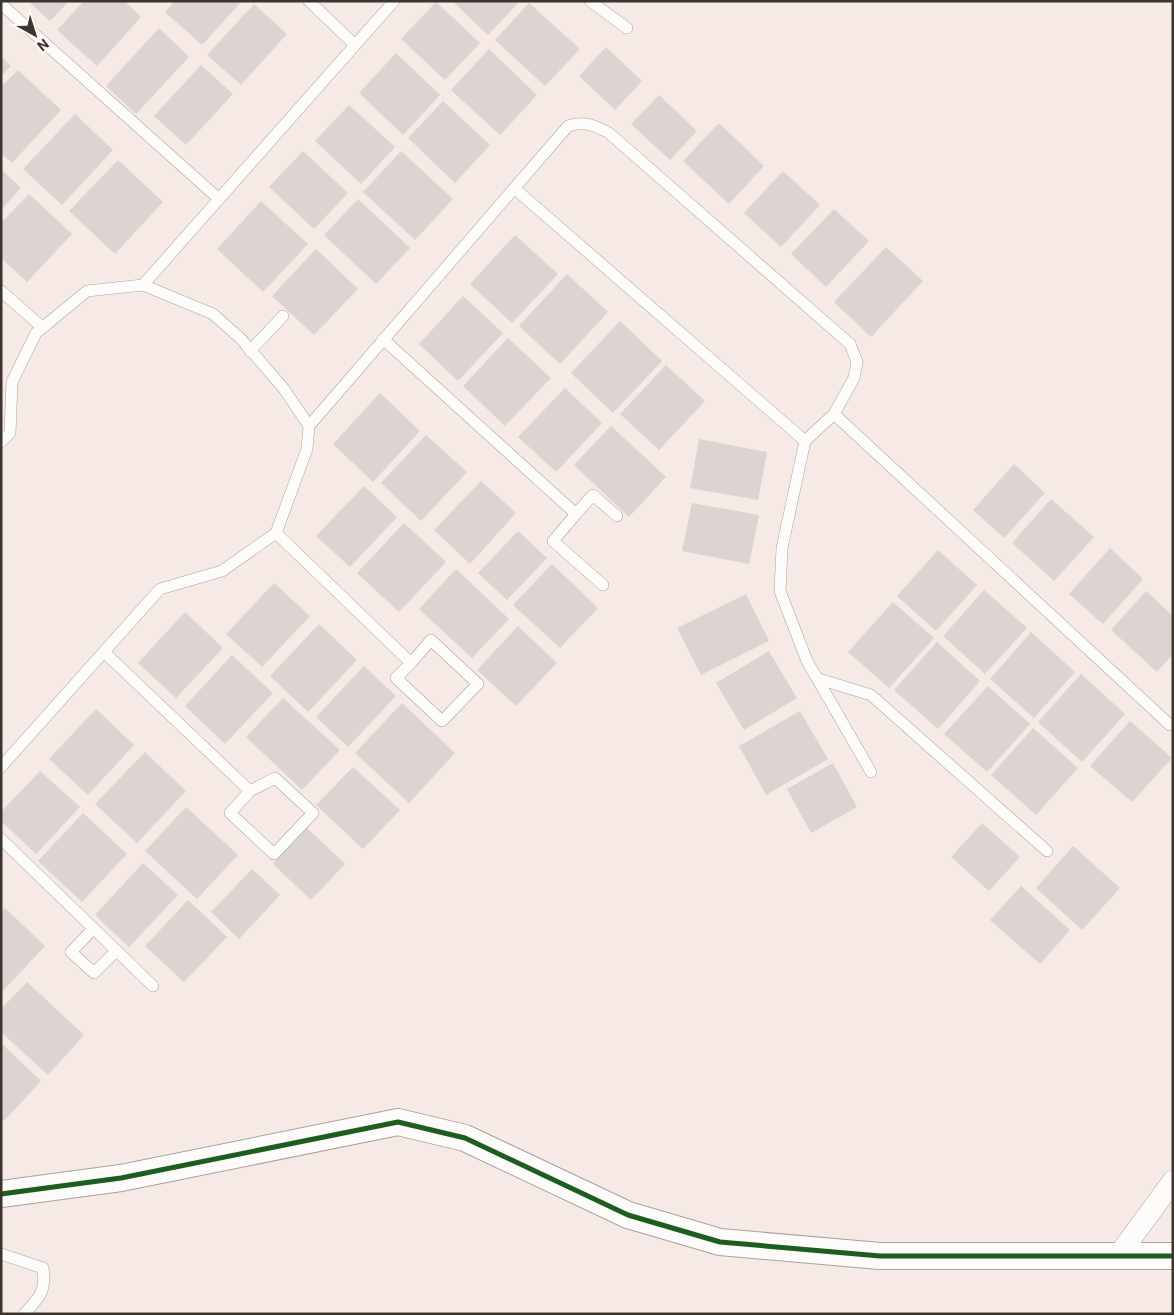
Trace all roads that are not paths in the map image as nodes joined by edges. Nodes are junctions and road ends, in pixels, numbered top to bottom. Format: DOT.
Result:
graph roads {
  1 [pos="309,1"];
  2 [pos="394,1"];
  3 [pos="590,1"];
  4 [pos="1,4"];
  5 [pos="628,28"];
  6 [pos="356,45"];
  7 [pos="514,188"];
  8 [pos="220,199"];
  9 [pos="143,285"];
  10 [pos="1,291"];
  11 [pos="283,316"];
  12 [pos="42,327"];
  13 [pos="383,339"];
  14 [pos="250,351"];
  15 [pos="834,414"];
  16 [pos="309,426"];
  17 [pos="805,441"];
  18 [pos="1,442"];
  19 [pos="576,514"];
  20 [pos="617,516"];
  21 [pos="276,533"];
  22 [pos="603,585"];
  23 [pos="104,652"];
  24 [pos="411,662"];
  25 [pos="819,679"];
  26 [pos="1170,725"];
  27 [pos="1,767"];
  28 [pos="871,772"];
  29 [pos="250,792"];
  30 [pos="1,839"];
  31 [pos="1047,851"];
  32 [pos="93,929"];
  33 [pos="116,951"];
  34 [pos="153,986"];
  35 [pos="1173,1181"];
  36 [pos="1,1194"];
  37 [pos="1,1254"];
  38 [pos="1118,1256"];
  39 [pos="1173,1256"];
  40 [pos="24,1314"];
  1 -- 6 [label="lane"];
  2 -- 6 [label="lane"];
  3 -- 5 [label="lane"];
  4 -- 8 [label="lane"];
  6 -- 8 [label="lane"];
  7 -- 13 [label="lane"];
  7 -- 15 [label="lane"];
  7 -- 17 [label="lane"];
  8 -- 9 [label="lane"];
  9 -- 12 [label="lane"];
  9 -- 14 [label="lane"];
  10 -- 12 [label="lane"];
  11 -- 14 [label="lane"];
  12 -- 18 [label="lane"];
  13 -- 16 [label="lane"];
  13 -- 19 [label="lane"];
  14 -- 16 [label="lane"];
  15 -- 17 [label="lane"];
  15 -- 26 [label="lane"];
  16 -- 21 [label="lane"];
  17 -- 25 [label="lane"];
  19 -- 20 [label="lane"];
  19 -- 22 [label="lane"];
  21 -- 23 [label="lane"];
  21 -- 24 [label="lane"];
  23 -- 27 [label="lane"];
  23 -- 29 [label="lane"];
  24 -- 24 [label="lane"];
  25 -- 28 [label="lane"];
  25 -- 31 [label="lane"];
  29 -- 29 [label="lane"];
  30 -- 32 [label="lane"];
  32 -- 33 [label="lane"];
  32 -- 33 [label="lane"];
  33 -- 34 [label="lane"];
  35 -- 38 [label="street"];
  36 -- 38 [label="street"];
  37 -- 40 [label="lane"];
  38 -- 39 [label="street"];
}
